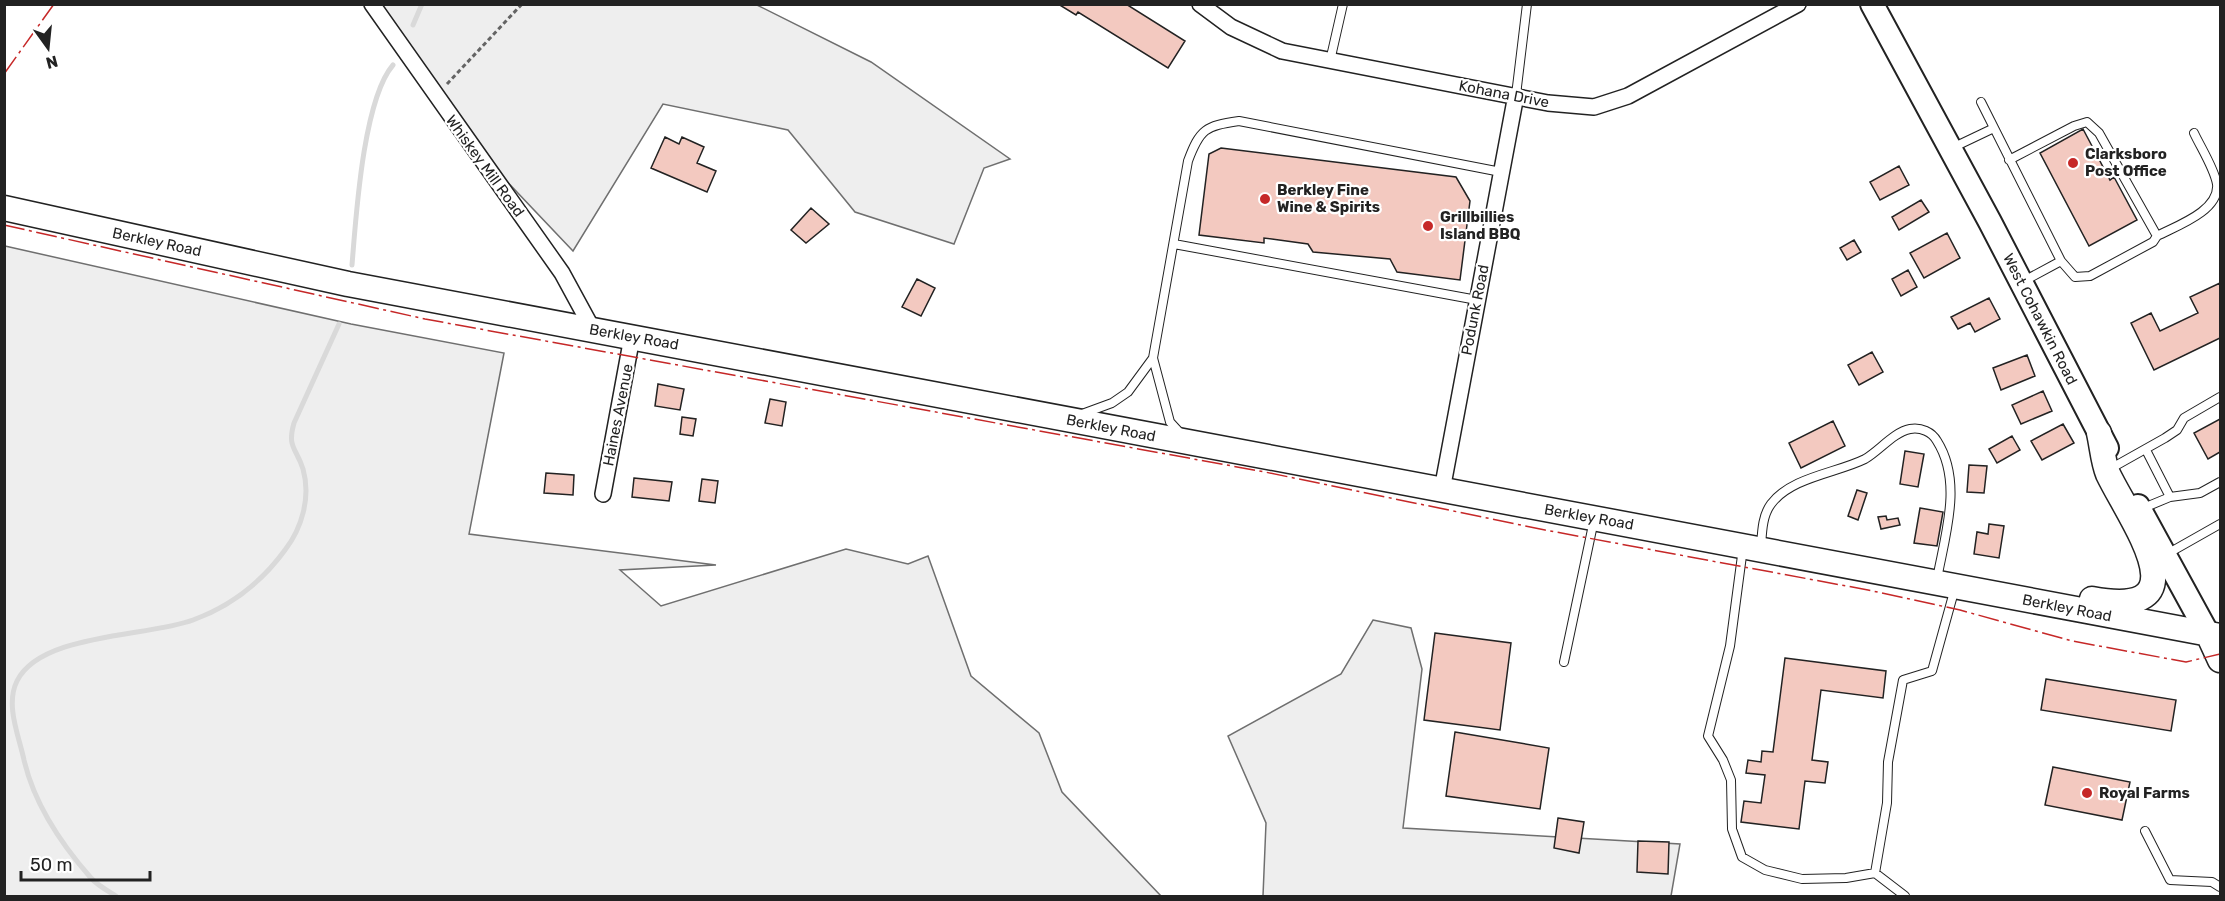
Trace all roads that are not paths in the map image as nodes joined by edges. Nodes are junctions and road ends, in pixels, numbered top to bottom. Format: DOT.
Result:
graph roads {
  1 [pos="372,4"];
  2 [pos="1200,4"];
  3 [pos="1343,4"];
  4 [pos="1527,4"];
  5 [pos="1798,4"];
  6 [pos="1872,4"];
  7 [pos="1330,61"];
  8 [pos="1516,95"];
  9 [pos="1981,102"];
  10 [pos="1994,128"];
  11 [pos="2194,133"];
  12 [pos="1949,149"];
  13 [pos="2009,160"];
  14 [pos="1501,172"];
  15 [pos="4,208"];
  16 [pos="2157,236"];
  17 [pos="1174,244"];
  18 [pos="2061,261"];
  19 [pos="2021,283"];
  20 [pos="1477,300"];
  21 [pos="593,330"];
  22 [pos="632,337"];
  23 [pos="1153,358"];
  24 [pos="2220,398"];
  25 [pos="1067,420"];
  26 [pos="2099,433"];
  27 [pos="1191,444"];
  28 [pos="2146,450"];
  29 [pos="2112,469"];
  30 [pos="2220,482"];
  31 [pos="1442,490"];
  32 [pos="603,494"];
  33 [pos="2170,497"];
  34 [pos="2135,512"];
  35 [pos="1594,519"];
  36 [pos="2219,528"];
  37 [pos="1752,548"];
  38 [pos="2159,559"];
  39 [pos="1946,585"];
  40 [pos="1983,592"];
  41 [pos="2214,635"];
  42 [pos="2220,660"];
  43 [pos="1564,662"];
  44 [pos="2145,831"];
  45 [pos="1875,873"];
  46 [pos="2220,887"];
  47 [pos="1905,897"];
  1 -- 21 [label="street, Whiskey Mill Road"];
  2 -- 7 [label="street, Kohana Drive"];
  3 -- 7 [label="lane"];
  4 -- 8 [label="lane"];
  5 -- 8 [label="street, Kohana Drive"];
  6 -- 12 [label="main road, West Cohawkin Road"];
  7 -- 8 [label="street, Kohana Drive"];
  8 -- 14 [label="street, Podunk Road"];
  9 -- 10 [label="lane"];
  10 -- 12 [label="lane"];
  10 -- 13 [label="lane"];
  11 -- 16 [label="lane"];
  12 -- 19 [label="main road, West Cohawkin Road"];
  13 -- 16 [label="lane"];
  13 -- 18 [label="lane"];
  14 -- 17 [label="lane"];
  14 -- 20 [label="street, Podunk Road"];
  15 -- 21 [label="main road, Berkley Road"];
  16 -- 18 [label="lane"];
  17 -- 20 [label="lane"];
  17 -- 23 [label="lane"];
  18 -- 19 [label="lane"];
  19 -- 26 [label="main road, West Cohawkin Road"];
  20 -- 31 [label="street, Podunk Road"];
  21 -- 22 [label="main road, Berkley Road"];
  22 -- 25 [label="main road, Berkley Road"];
  22 -- 32 [label="street, Haines Avenue"];
  23 -- 25 [label="lane"];
  23 -- 27 [label="lane"];
  24 -- 28 [label="lane"];
  25 -- 27 [label="main road, Berkley Road"];
  26 -- 29 [label="main road"];
  27 -- 31 [label="main road, Berkley Road"];
  28 -- 29 [label="lane"];
  28 -- 33 [label="lane"];
  29 -- 34 [label="main road"];
  30 -- 33 [label="lane"];
  31 -- 35 [label="main road, Berkley Road"];
  33 -- 34 [label="lane"];
  34 -- 38 [label="main road"];
  35 -- 37 [label="main road, Berkley Road"];
  35 -- 43 [label="lane"];
  36 -- 38 [label="lane"];
  37 -- 39 [label="main road, Berkley Road"];
  37 -- 39 [label="lane"];
  37 -- 45 [label="lane"];
  38 -- 40 [label="main road"];
  38 -- 41 [label="main road"];
  39 -- 40 [label="main road, Berkley Road"];
  39 -- 45 [label="lane"];
  40 -- 41 [label="main road, Berkley Road"];
  41 -- 42 [label="main road"];
  44 -- 46 [label="lane"];
  45 -- 47 [label="lane"];
}
